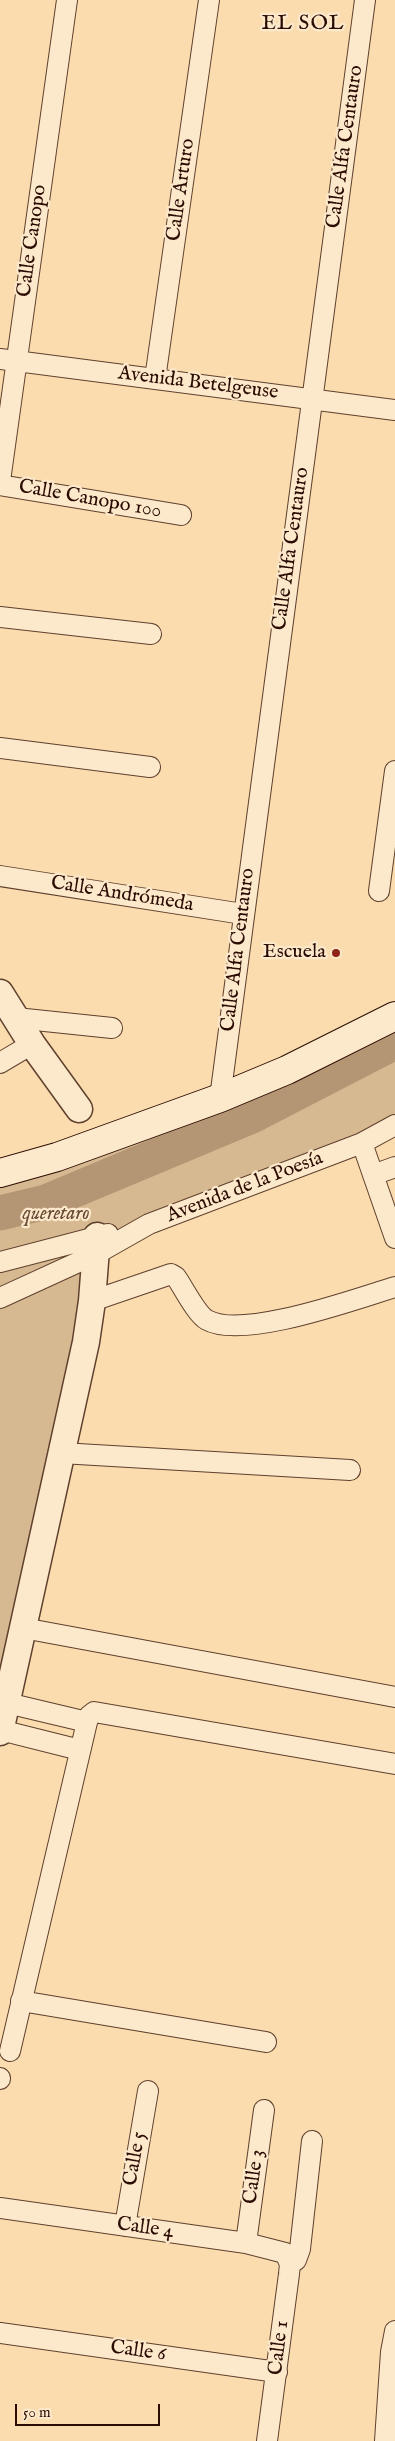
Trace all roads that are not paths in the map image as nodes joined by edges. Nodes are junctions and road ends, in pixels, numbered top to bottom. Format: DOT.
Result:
graph roads {
  1 [pos="67,0"];
  2 [pos="209,0"];
  3 [pos="365,0"];
  4 [pos="8,360"];
  5 [pos="154,380"];
  6 [pos="312,398"];
  7 [pos="395,410"];
  8 [pos="0,483"];
  9 [pos="180,515"];
  10 [pos="0,618"];
  11 [pos="151,634"];
  12 [pos="0,748"];
  13 [pos="150,768"];
  14 [pos="395,771"];
  15 [pos="0,876"];
  16 [pos="379,891"];
  17 [pos="243,914"];
  18 [pos="0,993"];
  19 [pos="395,1016"];
  20 [pos="16,1018"];
  21 [pos="112,1028"];
  22 [pos="32,1044"];
  23 [pos="0,1063"];
  24 [pos="220,1098"];
  25 [pos="79,1109"];
  26 [pos="395,1125"];
  27 [pos="362,1143"];
  28 [pos="395,1168"];
  29 [pos="0,1173"];
  30 [pos="373,1175"];
  31 [pos="395,1238"];
  32 [pos="97,1245"];
  33 [pos="0,1262"];
  34 [pos="395,1287"];
  35 [pos="0,1298"];
  36 [pos="92,1301"];
  37 [pos="61,1453"];
  38 [pos="350,1470"];
  39 [pos="23,1628"];
  40 [pos="395,1697"];
  41 [pos="7,1702"];
  42 [pos="87,1722"];
  43 [pos="0,1731"];
  44 [pos="80,1750"];
  45 [pos="395,1764"];
  46 [pos="21,2002"];
  47 [pos="266,2042"];
  48 [pos="10,2051"];
  49 [pos="148,2091"];
  50 [pos="264,2110"];
  51 [pos="312,2141"];
  52 [pos="0,2208"];
  53 [pos="125,2226"];
  54 [pos="246,2243"];
  55 [pos="289,2260"];
  56 [pos="395,2331"];
  57 [pos="0,2332"];
  58 [pos="277,2372"];
  59 [pos="267,2441"];
  60 [pos="385,2441"];
  1 -- 4 [label="street, Calle Canopo"];
  2 -- 5 [label="street, Calle Arturo"];
  3 -- 6 [label="street, Calle Alfa Centauro"];
  4 -- 5 [label="street, Avenida Betelgeuse"];
  4 -- 8 [label="street, Calle Canopo"];
  5 -- 6 [label="street, Avenida Betelgeuse"];
  6 -- 7 [label="street, Avenida Betelgeuse"];
  6 -- 17 [label="street, Calle Alfa Centauro"];
  8 -- 9 [label="street, Calle Canopo 100"];
  10 -- 11 [label="street"];
  12 -- 13 [label="street"];
  14 -- 16 [label="street"];
  15 -- 17 [label="street, Calle Andrómeda"];
  17 -- 24 [label="street, Calle Alfa Centauro"];
  18 -- 20 [label="street"];
  19 -- 24 [label="main road"];
  20 -- 21 [label="street"];
  20 -- 22 [label="street"];
  22 -- 23 [label="street"];
  22 -- 25 [label="street"];
  24 -- 29 [label="main road"];
  26 -- 27 [label="street, Avenida de la Poesía"];
  27 -- 30 [label="street"];
  27 -- 32 [label="street, Avenida de la Poesía"];
  28 -- 30 [label="street"];
  30 -- 31 [label="street"];
  32 -- 33 [label="street"];
  32 -- 35 [label="street"];
  32 -- 36 [label="street"];
  34 -- 36 [label="street"];
  36 -- 37 [label="street"];
  37 -- 38 [label="street"];
  37 -- 39 [label="street"];
  39 -- 40 [label="street"];
  39 -- 41 [label="street"];
  41 -- 42 [label="street"];
  41 -- 43 [label="street"];
  42 -- 44 [label="street"];
  42 -- 45 [label="street"];
  43 -- 44 [label="street"];
  44 -- 46 [label="street"];
  46 -- 47 [label="street"];
  46 -- 48 [label="street"];
  49 -- 53 [label="street, Calle 5"];
  50 -- 54 [label="street, Calle 3"];
  51 -- 55 [label="street"];
  52 -- 53 [label="street, Calle 4"];
  53 -- 54 [label="street, Calle 4"];
  54 -- 55 [label="street, Calle 4"];
  55 -- 58 [label="street, Calle 1"];
  56 -- 60 [label="street"];
  57 -- 58 [label="street, Calle 6"];
  58 -- 59 [label="street, Calle 1"];
}
